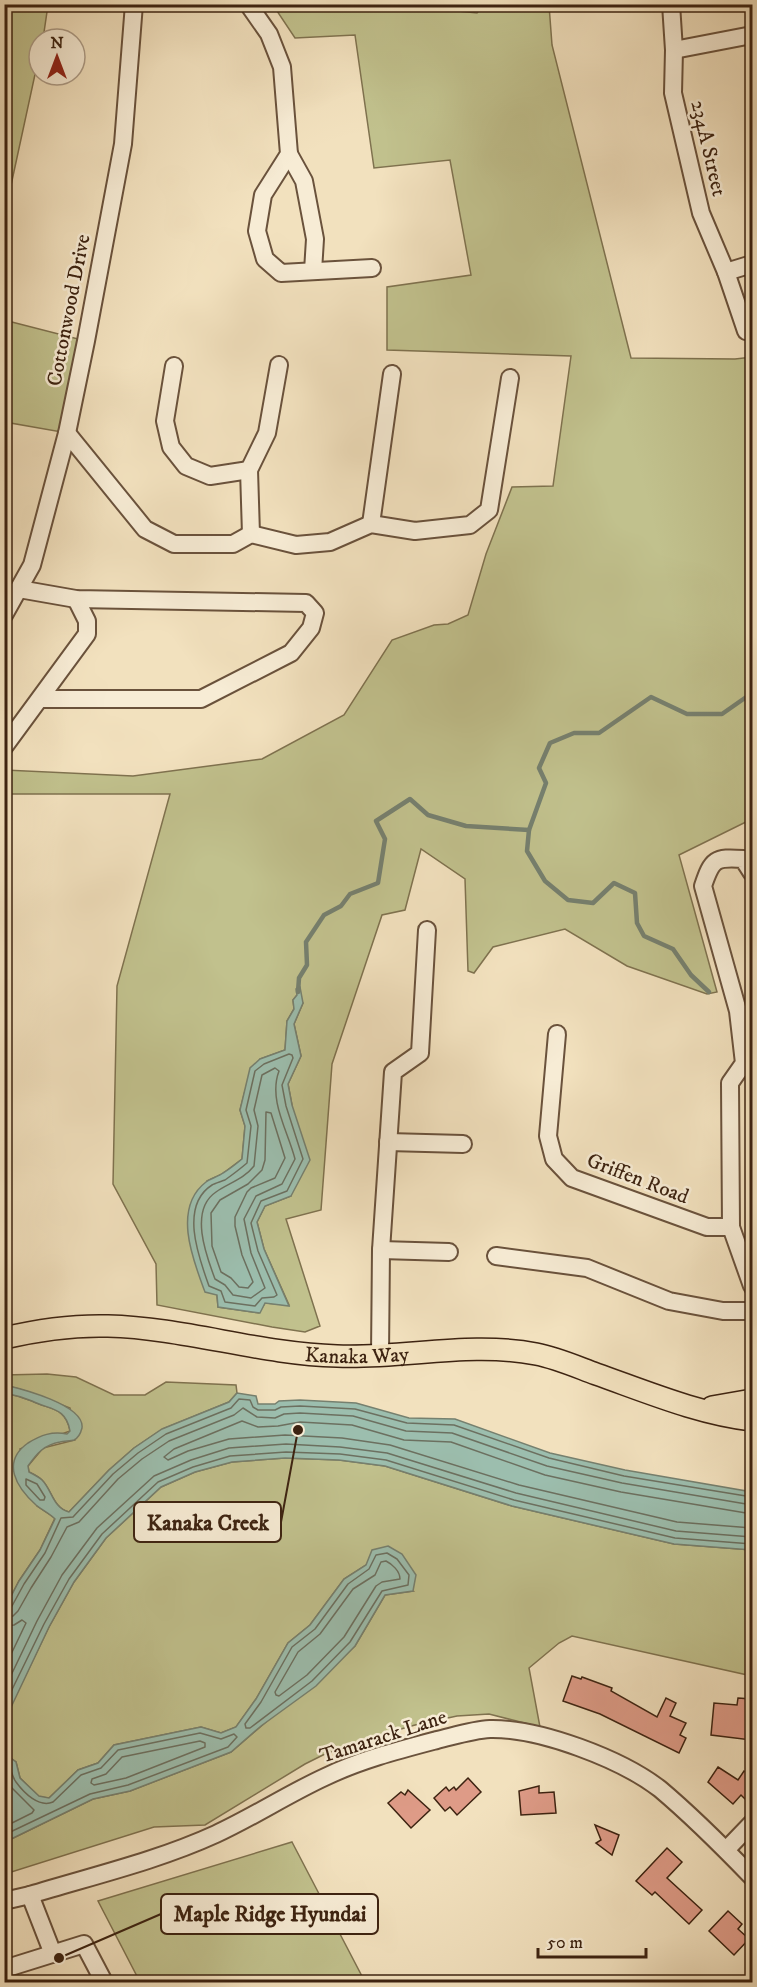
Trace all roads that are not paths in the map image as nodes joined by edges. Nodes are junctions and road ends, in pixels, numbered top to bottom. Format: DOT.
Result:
graph roads {
  1 [pos="134,4"];
  2 [pos="248,4"];
  3 [pos="671,4"];
  4 [pos="753,35"];
  5 [pos="674,50"];
  6 [pos="289,154"];
  7 [pos="753,264"];
  8 [pos="372,268"];
  9 [pos="313,270"];
  10 [pos="726,272"];
  11 [pos="746,331"];
  12 [pos="279,365"];
  13 [pos="174,366"];
  14 [pos="392,374"];
  15 [pos="510,378"];
  16 [pos="67,433"];
  17 [pos="249,470"];
  18 [pos="371,524"];
  19 [pos="251,534"];
  20 [pos="19,589"];
  21 [pos="76,599"];
  22 [pos="4,615"];
  23 [pos="40,699"];
  24 [pos="4,747"];
  25 [pos="753,873"];
  26 [pos="427,930"];
  27 [pos="557,1034"];
  28 [pos="388,1142"];
  29 [pos="463,1144"];
  30 [pos="731,1227"];
  31 [pos="381,1250"];
  32 [pos="449,1252"];
  33 [pos="496,1256"];
  34 [pos="753,1286"];
  35 [pos="753,1311"];
  36 [pos="4,1338"];
  37 [pos="380,1355"];
  38 [pos="753,1400"];
  39 [pos="700,1409"];
  40 [pos="753,1420"];
  41 [pos="753,1823"];
  42 [pos="726,1850"];
  43 [pos="753,1876"];
  44 [pos="30,1895"];
  45 [pos="4,1901"];
  46 [pos="53,1954"];
  47 [pos="4,1969"];
  48 [pos="104,1983"];
  1 -- 16 [label="street, Cottonwood Drive"];
  2 -- 6 [label="street"];
  3 -- 5 [label="street, 234A Street"];
  4 -- 5 [label="street"];
  5 -- 10 [label="street, 234A Street"];
  6 -- 9 [label="street"];
  6 -- 9 [label="street"];
  7 -- 10 [label="street"];
  8 -- 9 [label="street"];
  10 -- 11 [label="street, 234A Street"];
  12 -- 17 [label="street"];
  13 -- 17 [label="street"];
  14 -- 18 [label="street"];
  15 -- 18 [label="street"];
  16 -- 19 [label="street"];
  16 -- 20 [label="street, Cottonwood Drive"];
  17 -- 19 [label="street"];
  18 -- 19 [label="street"];
  20 -- 21 [label="street"];
  20 -- 22 [label="street, Cottonwood Drive"];
  21 -- 23 [label="street"];
  21 -- 23 [label="street"];
  23 -- 24 [label="street"];
  25 -- 30 [label="street"];
  26 -- 28 [label="street"];
  27 -- 30 [label="street, Griffen Road"];
  28 -- 29 [label="street"];
  28 -- 31 [label="street"];
  30 -- 34 [label="street"];
  31 -- 32 [label="street"];
  31 -- 37 [label="street"];
  33 -- 35 [label="street"];
  36 -- 37 [label="main road, Kanaka Way"];
  37 -- 39 [label="main road, Kanaka Way"];
  38 -- 39 [label="main road, Kanaka Way"];
  39 -- 40 [label="main road, Kanaka Way"];
  41 -- 42 [label="street"];
  42 -- 43 [label="street, Tamarack Lane"];
  42 -- 44 [label="street, Tamarack Lane"];
  44 -- 45 [label="street, Tamarack Lane"];
  44 -- 46 [label="street"];
  46 -- 47 [label="street"];
  46 -- 48 [label="street"];
}
